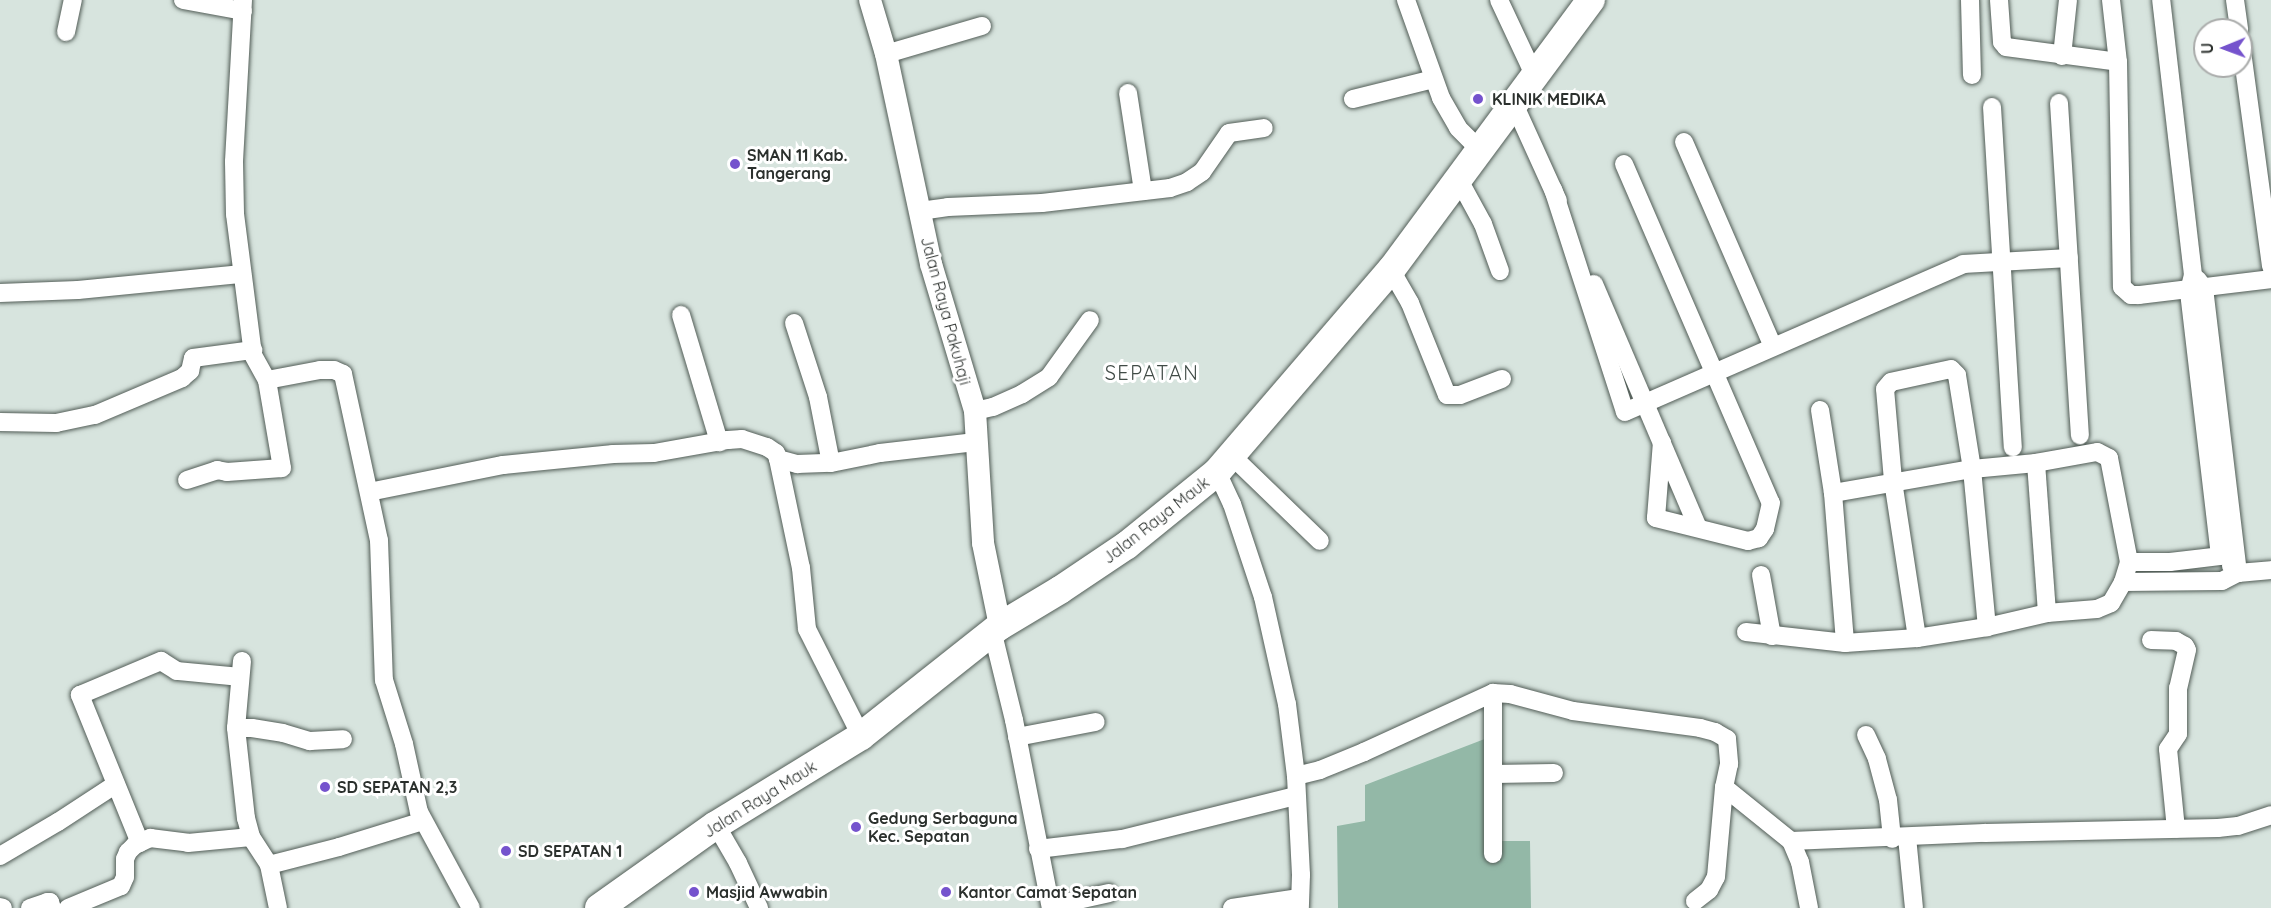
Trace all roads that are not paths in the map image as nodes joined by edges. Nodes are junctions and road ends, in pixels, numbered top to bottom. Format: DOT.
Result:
graph roads {
  1 [pos="73,0"];
  2 [pos="183,0"];
  3 [pos="870,0"];
  4 [pos="1406,0"];
  5 [pos="1499,0"];
  6 [pos="1591,0"];
  7 [pos="1970,0"];
  8 [pos="1999,0"];
  9 [pos="2068,0"];
  10 [pos="2111,0"];
  11 [pos="2161,0"];
  12 [pos="2235,0"];
  13 [pos="243,6"];
  14 [pos="2237,18"];
  15 [pos="982,26"];
  16 [pos="66,32"];
  17 [pos="886,54"];
  18 [pos="2062,56"];
  19 [pos="2118,62"];
  20 [pos="1972,75"];
  21 [pos="2246,78"];
  22 [pos="1433,79"];
  23 [pos="1536,79"];
  24 [pos="1128,93"];
  25 [pos="1353,99"];
  26 [pos="2059,103"];
  27 [pos="1515,106"];
  28 [pos="1992,108"];
  29 [pos="1264,128"];
  30 [pos="1684,142"];
  31 [pos="1480,151"];
  32 [pos="1624,164"];
  33 [pos="1459,180"];
  34 [pos="1143,191"];
  35 [pos="920,211"];
  36 [pos="2069,258"];
  37 [pos="2002,262"];
  38 [pos="2271,266"];
  39 [pos="1391,270"];
  40 [pos="1500,271"];
  41 [pos="242,274"];
  42 [pos="2271,279"];
  43 [pos="2196,285"];
  44 [pos="0,294"];
  45 [pos="681,315"];
  46 [pos="1090,320"];
  47 [pos="794,323"];
  48 [pos="1773,347"];
  49 [pos="253,350"];
  50 [pos="1715,373"];
  51 [pos="1502,379"];
  52 [pos="267,380"];
  53 [pos="1646,403"];
  54 [pos="1820,410"];
  55 [pos="975,411"];
  56 [pos="0,422"];
  57 [pos="2080,435"];
  58 [pos="719,441"];
  59 [pos="975,442"];
  60 [pos="1662,442"];
  61 [pos="2013,447"];
  62 [pos="778,459"];
  63 [pos="831,463"];
  64 [pos="2036,463"];
  65 [pos="1225,464"];
  66 [pos="1972,469"];
  67 [pos="187,480"];
  68 [pos="1893,481"];
  69 [pos="369,492"];
  70 [pos="1833,493"];
  71 [pos="1698,528"];
  72 [pos="1320,541"];
  73 [pos="2220,556"];
  74 [pos="2129,562"];
  75 [pos="2271,570"];
  76 [pos="2238,573"];
  77 [pos="1761,575"];
  78 [pos="2123,582"];
  79 [pos="2047,613"];
  80 [pos="1987,627"];
  81 [pos="996,630"];
  82 [pos="1746,632"];
  83 [pos="1772,636"];
  84 [pos="1917,638"];
  85 [pos="2151,640"];
  86 [pos="1845,643"];
  87 [pos="1493,693"];
  88 [pos="1096,722"];
  89 [pos="236,728"];
  90 [pos="1866,735"];
  91 [pos="861,736"];
  92 [pos="1017,737"];
  93 [pos="343,739"];
  94 [pos="1554,773"];
  95 [pos="1494,774"];
  96 [pos="1296,776"];
  97 [pos="116,784"];
  98 [pos="1724,787"];
  99 [pos="1296,796"];
  100 [pos="2271,815"];
  101 [pos="423,821"];
  102 [pos="716,825"];
  103 [pos="2176,830"];
  104 [pos="251,837"];
  105 [pos="1899,838"];
  106 [pos="1791,841"];
  107 [pos="140,843"];
  108 [pos="1038,849"];
  109 [pos="1493,854"];
  110 [pos="0,855"];
  111 [pos="269,865"];
  112 [pos="1109,893"];
  113 [pos="1695,901"];
  114 [pos="1300,903"];
  115 [pos="608,905"];
  116 [pos="1051,907"];
  117 [pos="30,908"];
  118 [pos="52,908"];
  119 [pos="68,908"];
  120 [pos="278,908"];
  121 [pos="471,908"];
  122 [pos="759,908"];
  123 [pos="1232,908"];
  124 [pos="1809,908"];
  125 [pos="1914,908"];
  1 -- 16 [label="street"];
  2 -- 13 [label="street"];
  3 -- 17 [label="street, Jalan Raya Pakuhaji"];
  4 -- 22 [label="street"];
  5 -- 23 [label="street"];
  6 -- 23 [label="main road, Jalan Raya Mauk"];
  7 -- 20 [label="street"];
  8 -- 18 [label="street"];
  9 -- 18 [label="street"];
  10 -- 19 [label="street"];
  11 -- 43 [label="street"];
  12 -- 14 [label="street"];
  13 -- 41 [label="street"];
  15 -- 17 [label="street"];
  17 -- 35 [label="street, Jalan Raya Pakuhaji"];
  18 -- 19 [label="street"];
  19 -- 43 [label="street"];
  21 -- 38 [label="street"];
  22 -- 25 [label="street"];
  22 -- 31 [label="street"];
  23 -- 27 [label="main road, Jalan Raya Mauk"];
  24 -- 34 [label="street"];
  26 -- 36 [label="street"];
  27 -- 31 [label="main road, Jalan Raya Mauk"];
  27 -- 53 [label="street"];
  28 -- 37 [label="street"];
  29 -- 34 [label="street"];
  30 -- 48 [label="street"];
  31 -- 33 [label="main road, Jalan Raya Mauk"];
  32 -- 50 [label="street"];
  33 -- 39 [label="main road, Jalan Raya Mauk"];
  33 -- 40 [label="street"];
  34 -- 35 [label="street"];
  35 -- 55 [label="street, Jalan Raya Pakuhaji"];
  36 -- 37 [label="street"];
  36 -- 57 [label="street"];
  37 -- 48 [label="street"];
  37 -- 61 [label="street"];
  39 -- 51 [label="street"];
  39 -- 65 [label="main road, Jalan Raya Mauk"];
  41 -- 44 [label="street"];
  41 -- 49 [label="street"];
  42 -- 43 [label="street"];
  43 -- 73 [label="street"];
  43 -- 76 [label="street"];
  45 -- 58 [label="street"];
  46 -- 55 [label="street"];
  47 -- 63 [label="street"];
  48 -- 50 [label="street"];
  49 -- 52 [label="street"];
  49 -- 56 [label="street"];
  50 -- 53 [label="street"];
  50 -- 71 [label="street"];
  52 -- 67 [label="street"];
  52 -- 69 [label="street"];
  53 -- 60 [label="street"];
  54 -- 70 [label="street"];
  55 -- 59 [label="street, Jalan Raya Pakuhaji"];
  58 -- 62 [label="street"];
  58 -- 69 [label="street"];
  59 -- 63 [label="street"];
  59 -- 81 [label="street, Jalan Raya Pakuhaji"];
  60 -- 71 [label="street"];
  60 -- 71 [label="street"];
  62 -- 63 [label="street"];
  62 -- 91 [label="street"];
  64 -- 66 [label="street"];
  64 -- 74 [label="street"];
  64 -- 79 [label="street"];
  65 -- 72 [label="street"];
  65 -- 81 [label="main road, Jalan Raya Mauk"];
  65 -- 96 [label="street"];
  66 -- 68 [label="street"];
  66 -- 68 [label="street"];
  66 -- 80 [label="street"];
  68 -- 70 [label="street"];
  68 -- 84 [label="street"];
  69 -- 101 [label="street"];
  70 -- 86 [label="street"];
  73 -- 74 [label="street"];
  73 -- 76 [label="street"];
  74 -- 78 [label="street"];
  75 -- 76 [label="street"];
  76 -- 78 [label="street"];
  77 -- 83 [label="street"];
  78 -- 79 [label="street"];
  79 -- 80 [label="street"];
  80 -- 84 [label="street"];
  81 -- 91 [label="main road, Jalan Raya Mauk"];
  81 -- 92 [label="street"];
  82 -- 83 [label="street"];
  83 -- 86 [label="street"];
  84 -- 86 [label="street"];
  85 -- 103 [label="street"];
  87 -- 95 [label="street"];
  87 -- 96 [label="street"];
  87 -- 98 [label="street"];
  88 -- 92 [label="street"];
  89 -- 93 [label="street"];
  89 -- 97 [label="street"];
  89 -- 104 [label="street"];
  90 -- 105 [label="street"];
  91 -- 102 [label="main road, Jalan Raya Mauk"];
  92 -- 108 [label="street"];
  94 -- 95 [label="street"];
  95 -- 109 [label="street"];
  96 -- 99 [label="street"];
  97 -- 107 [label="street"];
  97 -- 110 [label="street"];
  98 -- 106 [label="street"];
  98 -- 113 [label="street"];
  99 -- 108 [label="street"];
  99 -- 114 [label="street"];
  100 -- 103 [label="street"];
  101 -- 111 [label="street"];
  101 -- 121 [label="street"];
  102 -- 115 [label="main road, Jalan Raya Mauk"];
  102 -- 122 [label="street"];
  103 -- 105 [label="street"];
  104 -- 107 [label="street"];
  104 -- 111 [label="street"];
  105 -- 106 [label="street"];
  105 -- 125 [label="street"];
  106 -- 124 [label="street"];
  107 -- 119 [label="street"];
  108 -- 116 [label="street"];
  111 -- 120 [label="street"];
  112 -- 116 [label="street"];
  114 -- 123 [label="street"];
  117 -- 118 [label="street"];
}
